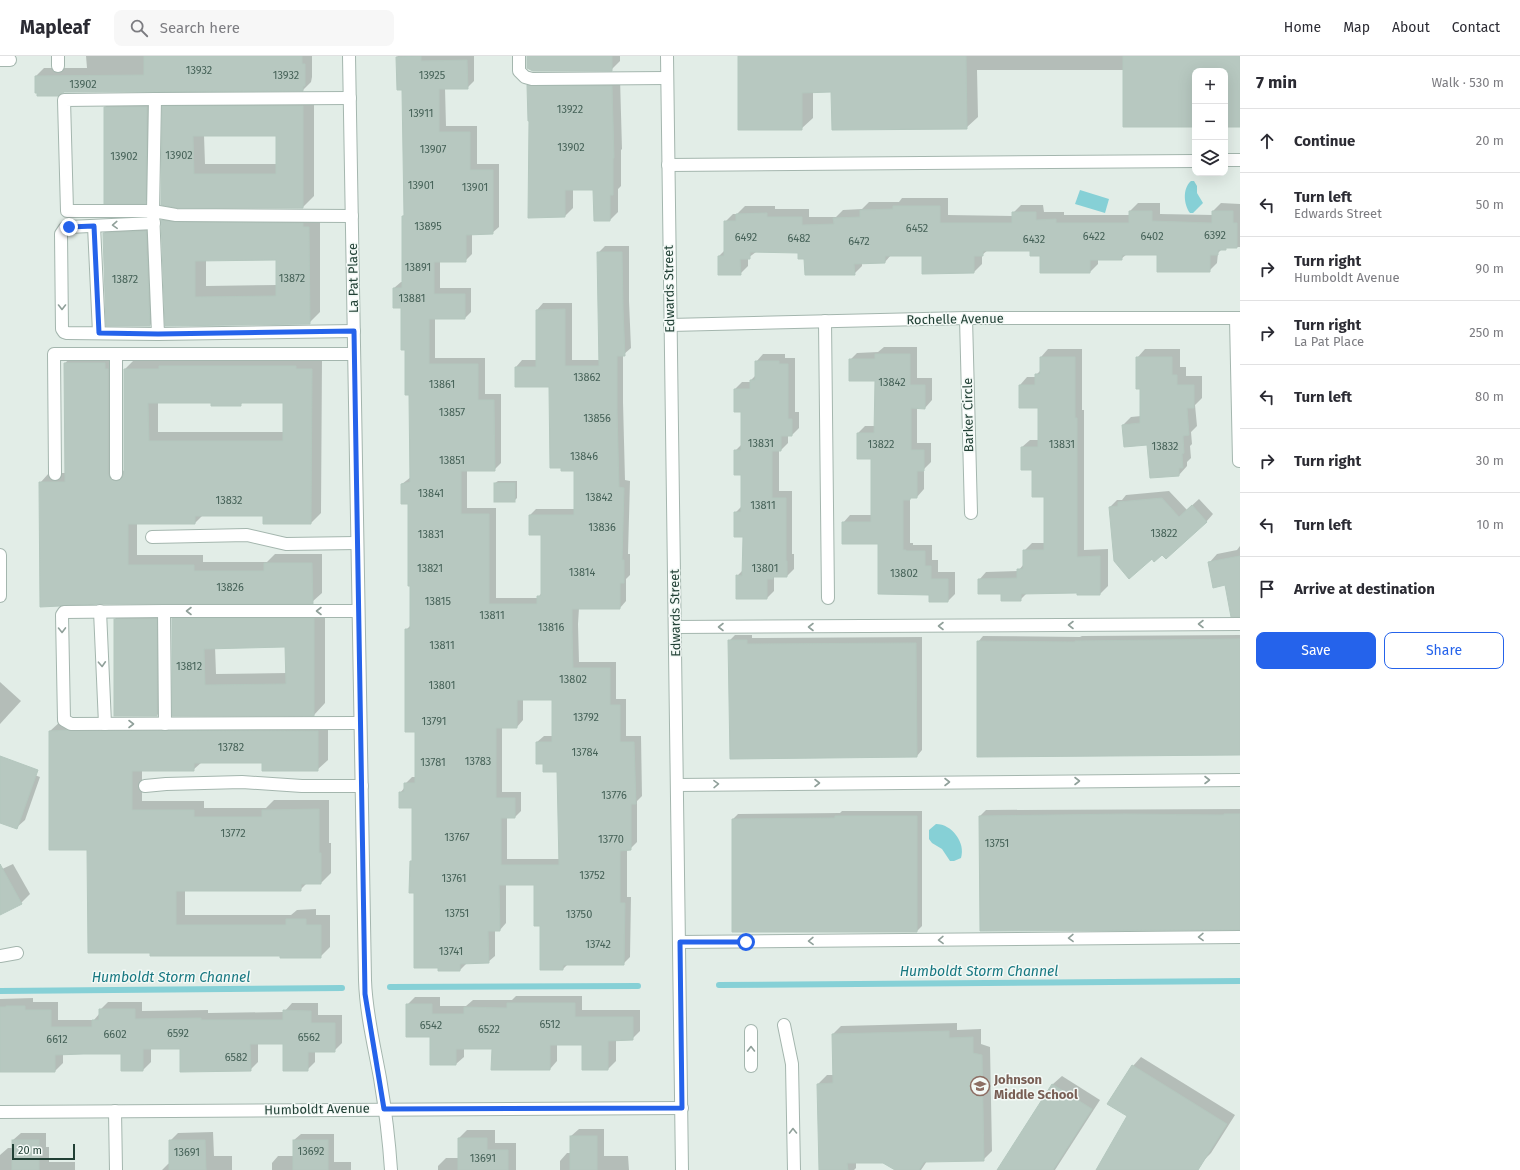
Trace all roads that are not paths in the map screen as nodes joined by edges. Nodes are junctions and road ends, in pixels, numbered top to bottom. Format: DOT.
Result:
graph roads {
  1 [pos="349,56"];
  2 [pos="519,56"];
  3 [pos="667,56"];
  4 [pos="667,78"];
  5 [pos="350,98"];
  6 [pos="155,99"];
  7 [pos="1228,160"];
  8 [pos="1240,160"];
  9 [pos="1192,161"];
  10 [pos="668,165"];
  11 [pos="153,211"];
  12 [pos="352,216"];
  13 [pos="154,223"];
  14 [pos="94,226"];
  15 [pos="966,318"];
  16 [pos="1238,318"];
  17 [pos="825,321"];
  18 [pos="670,325"];
  19 [pos="354,331"];
  20 [pos="99,333"];
  21 [pos="158,334"];
  22 [pos="116,354"];
  23 [pos="354,354"];
  24 [pos="1239,461"];
  25 [pos="56,474"];
  26 [pos="116,474"];
  27 [pos="971,513"];
  28 [pos="152,537"];
  29 [pos="357,543"];
  30 [pos="0,555"];
  31 [pos="0,596"];
  32 [pos="828,598"];
  33 [pos="100,611"];
  34 [pos="164,611"];
  35 [pos="358,611"];
  36 [pos="1240,624"];
  37 [pos="675,627"];
  38 [pos="360,723"];
  39 [pos="105,724"];
  40 [pos="165,724"];
  41 [pos="1240,780"];
  42 [pos="677,785"];
  43 [pos="145,786"];
  44 [pos="362,786"];
  45 [pos="1240,937"];
  46 [pos="680,942"];
  47 [pos="17,953"];
  48 [pos="0,956"];
  49 [pos="784,1025"];
  50 [pos="751,1031"];
  51 [pos="751,1066"];
  52 [pos="682,1108"];
  53 [pos="384,1109"];
  54 [pos="115,1111"];
  55 [pos="0,1112"];
  56 [pos="116,1170"];
  57 [pos="391,1170"];
  58 [pos="682,1170"];
  59 [pos="794,1170"];
  1 -- 5 [label="street, La Pat Place"];
  2 -- 4 [label="street"];
  3 -- 4 [label="street, Edwards Street"];
  4 -- 10 [label="street, Edwards Street"];
  5 -- 6 [label="street"];
  5 -- 12 [label="street, La Pat Place"];
  6 -- 11 [label="street"];
  6 -- 11 [label="street"];
  7 -- 8 [label="street"];
  9 -- 10 [label="street"];
  10 -- 18 [label="street, Edwards Street"];
  11 -- 12 [label="street"];
  11 -- 13 [label="street"];
  12 -- 19 [label="street, La Pat Place"];
  13 -- 14 [label="street, one-way"];
  13 -- 21 [label="street"];
  14 -- 20 [label="street"];
  14 -- 20 [label="street, one-way"];
  15 -- 16 [label="street, Rochelle Avenue"];
  15 -- 17 [label="street, Rochelle Avenue"];
  15 -- 27 [label="street, Barker Circle"];
  16 -- 24 [label="street"];
  17 -- 18 [label="street, Rochelle Avenue"];
  17 -- 32 [label="street"];
  18 -- 37 [label="street, Edwards Street"];
  19 -- 21 [label="street"];
  19 -- 23 [label="street, La Pat Place"];
  20 -- 21 [label="street"];
  22 -- 23 [label="street"];
  22 -- 25 [label="street"];
  22 -- 26 [label="street"];
  23 -- 29 [label="street, La Pat Place"];
  28 -- 29 [label="street"];
  29 -- 35 [label="street, La Pat Place"];
  30 -- 31 [label="street"];
  33 -- 34 [label="street"];
  33 -- 39 [label="street, one-way"];
  33 -- 39 [label="street, one-way"];
  35 -- 34 [label="street, one-way"];
  34 -- 40 [label="street"];
  35 -- 38 [label="street, La Pat Place"];
  36 -- 37 [label="street, one-way"];
  37 -- 42 [label="street, Edwards Street"];
  38 -- 40 [label="street"];
  38 -- 44 [label="street, La Pat Place"];
  39 -- 40 [label="street, one-way"];
  42 -- 41 [label="street, one-way"];
  42 -- 46 [label="street, Edwards Street"];
  43 -- 44 [label="street"];
  44 -- 53 [label="street, La Pat Place"];
  45 -- 46 [label="street, one-way"];
  46 -- 52 [label="street, Edwards Street"];
  47 -- 48 [label="street"];
  59 -- 49 [label="street, one-way"];
  51 -- 50 [label="street, one-way"];
  52 -- 53 [label="street, Humboldt Avenue"];
  52 -- 58 [label="street, Edwards Street"];
  53 -- 54 [label="street, Humboldt Avenue"];
  53 -- 57 [label="street, La Pat Place"];
  54 -- 55 [label="street, Humboldt Avenue"];
  54 -- 56 [label="street"];
}
